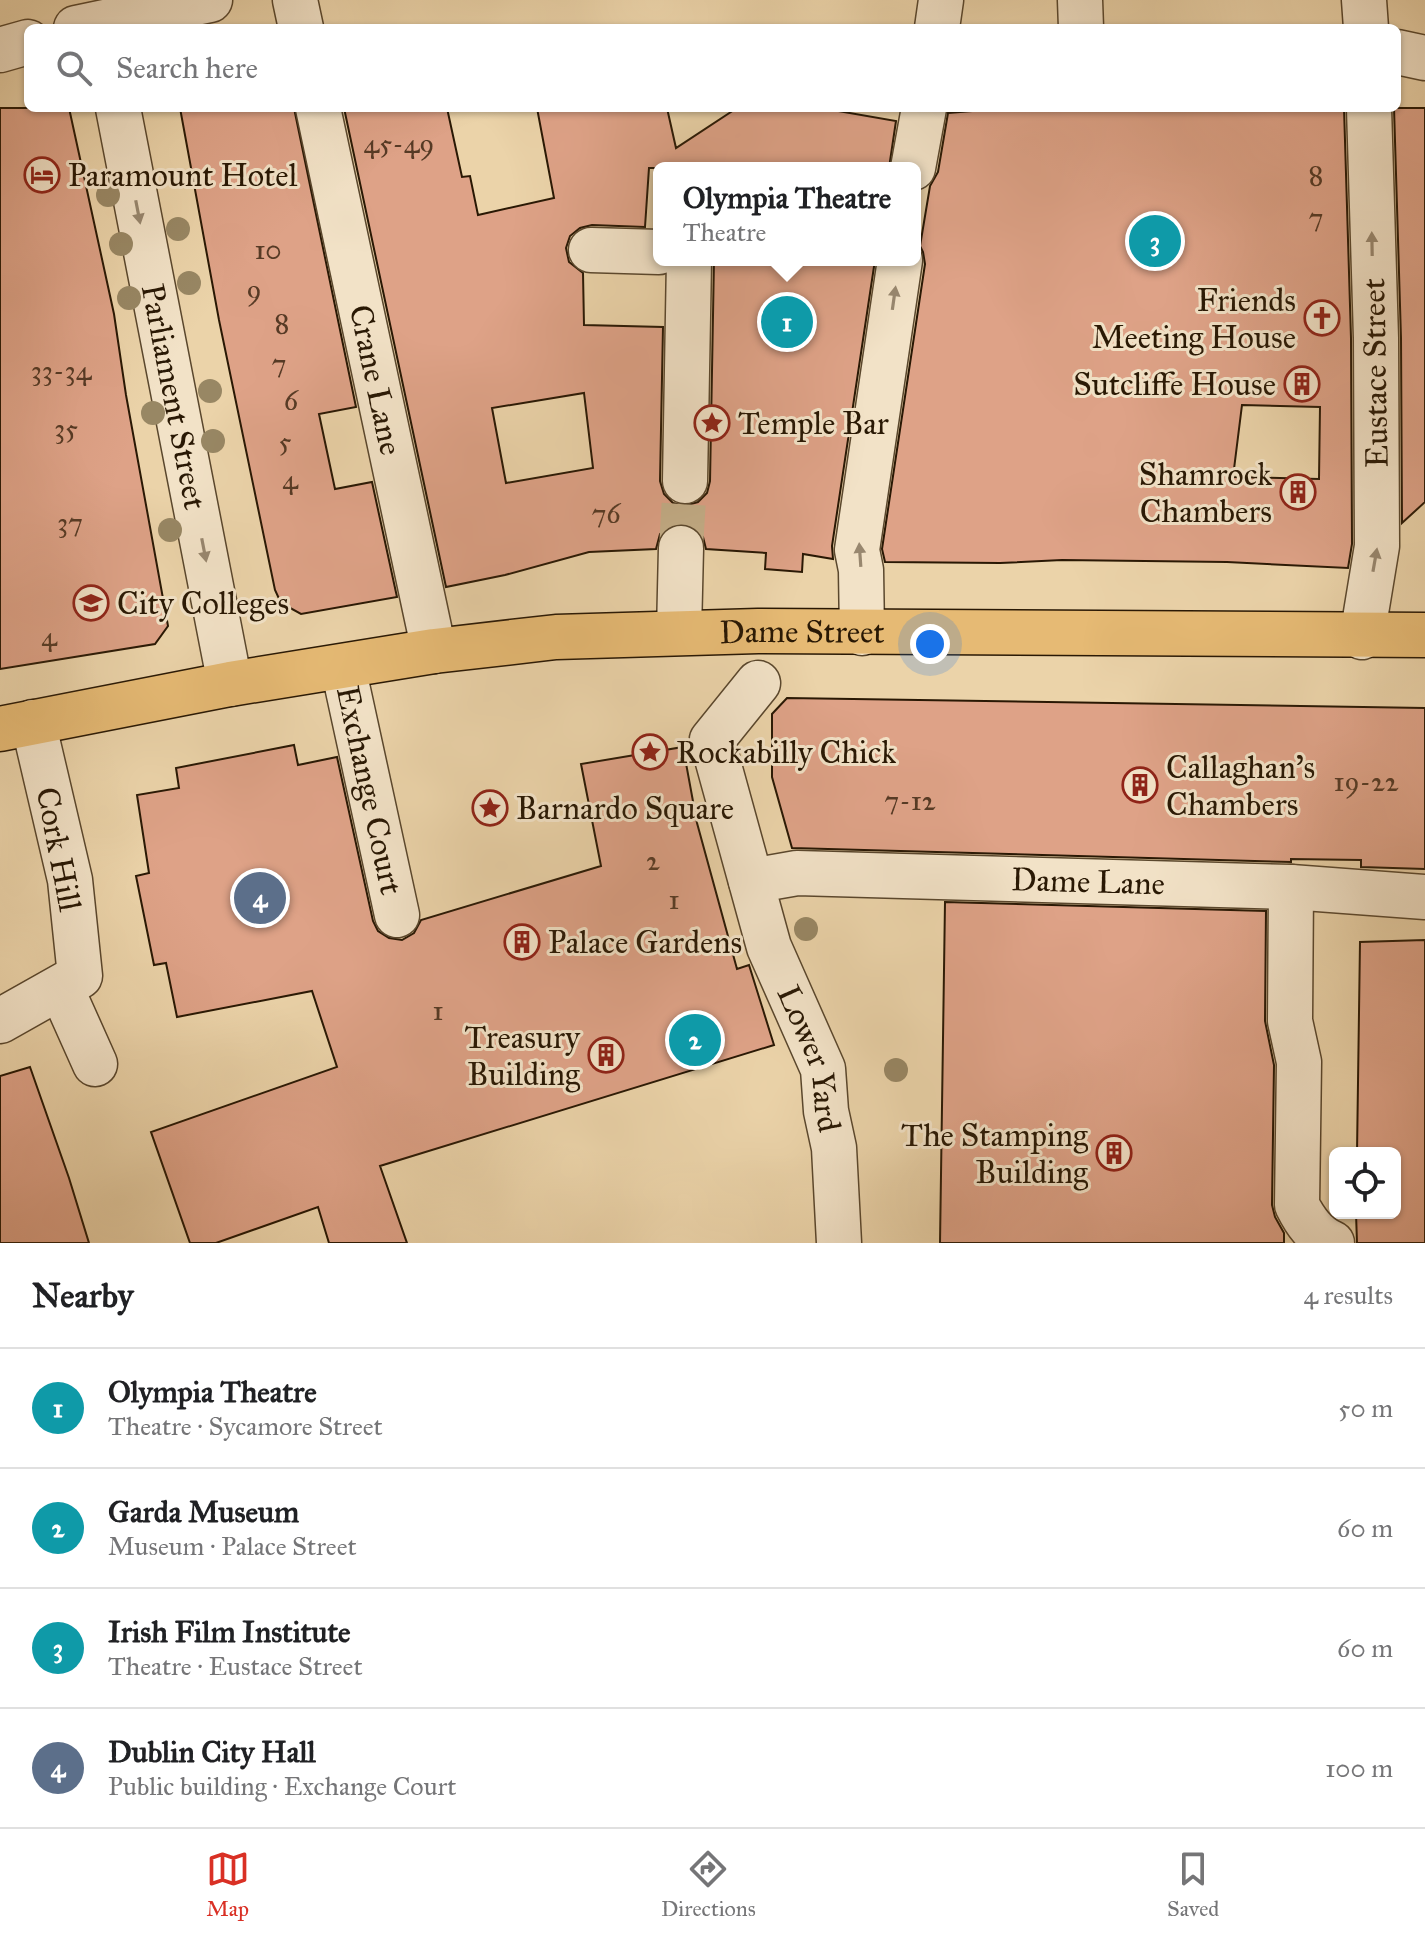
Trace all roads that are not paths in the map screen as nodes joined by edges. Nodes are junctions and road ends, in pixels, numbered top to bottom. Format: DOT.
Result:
graph roads {
  1 [pos="210,0"];
  2 [pos="295,0"];
  3 [pos="941,0"];
  4 [pos="1080,0"];
  5 [pos="1364,0"];
  6 [pos="94,19"];
  7 [pos="300,24"];
  8 [pos="938,24"];
  9 [pos="1081,24"];
  10 [pos="1366,24"];
  11 [pos="24,43"];
  12 [pos="0,50"];
  13 [pos="1401,53"];
  14 [pos="1425,58"];
  15 [pos="119,112"];
  16 [pos="319,112"];
  17 [pos="923,112"];
  18 [pos="1369,112"];
  19 [pos="914,162"];
  20 [pos="591,250"];
  21 [pos="653,252"];
  22 [pos="689,266"];
  23 [pos="899,266"];
  24 [pos="685,481"];
  25 [pos="681,548"];
  26 [pos="679,632"];
  27 [pos="862,633"];
  28 [pos="1425,635"];
  29 [pos="1362,637"];
  30 [pos="434,651"];
  31 [pos="343,667"];
  32 [pos="758,683"];
  33 [pos="230,684"];
  34 [pos="16,726"];
  35 [pos="751,881"];
  36 [pos="1291,887"];
  37 [pos="1425,897"];
  38 [pos="397,915"];
  39 [pos="70,982"];
  40 [pos="0,1021"];
  41 [pos="95,1064"];
  42 [pos="839,1243"];
  43 [pos="1332,1243"];
  1 -- 6 [label="street"];
  2 -- 7 [label="street"];
  3 -- 8 [label="street"];
  4 -- 9 [label="street"];
  5 -- 10 [label="street"];
  11 -- 12 [label="street"];
  13 -- 14 [label="street"];
  15 -- 33 [label="street, Parliament Street, one-way"];
  16 -- 30 [label="street, Crane Lane"];
  17 -- 19 [label="street"];
  29 -- 18 [label="street, Eustace Street, one-way"];
  20 -- 21 [label="street"];
  22 -- 24 [label="street"];
  27 -- 23 [label="street, one-way"];
  25 -- 26 [label="street"];
  26 -- 27 [label="main road, Dame Street"];
  26 -- 30 [label="main road, Dame Street"];
  27 -- 29 [label="main road, Dame Street"];
  28 -- 29 [label="main road, Dame Street"];
  30 -- 31 [label="main road, Dame Street"];
  31 -- 33 [label="main road, Dame Street"];
  31 -- 38 [label="street, Exchange Court"];
  32 -- 35 [label="street, Lower Yard"];
  33 -- 34 [label="main road, Cork Hill"];
  34 -- 39 [label="street, Cork Hill"];
  35 -- 36 [label="street, Dame Lane"];
  35 -- 42 [label="street, Lower Yard"];
  36 -- 37 [label="street, Dame Lane"];
  36 -- 43 [label="street"];
  39 -- 40 [label="street"];
  39 -- 41 [label="street, Cork Hill"];
}
